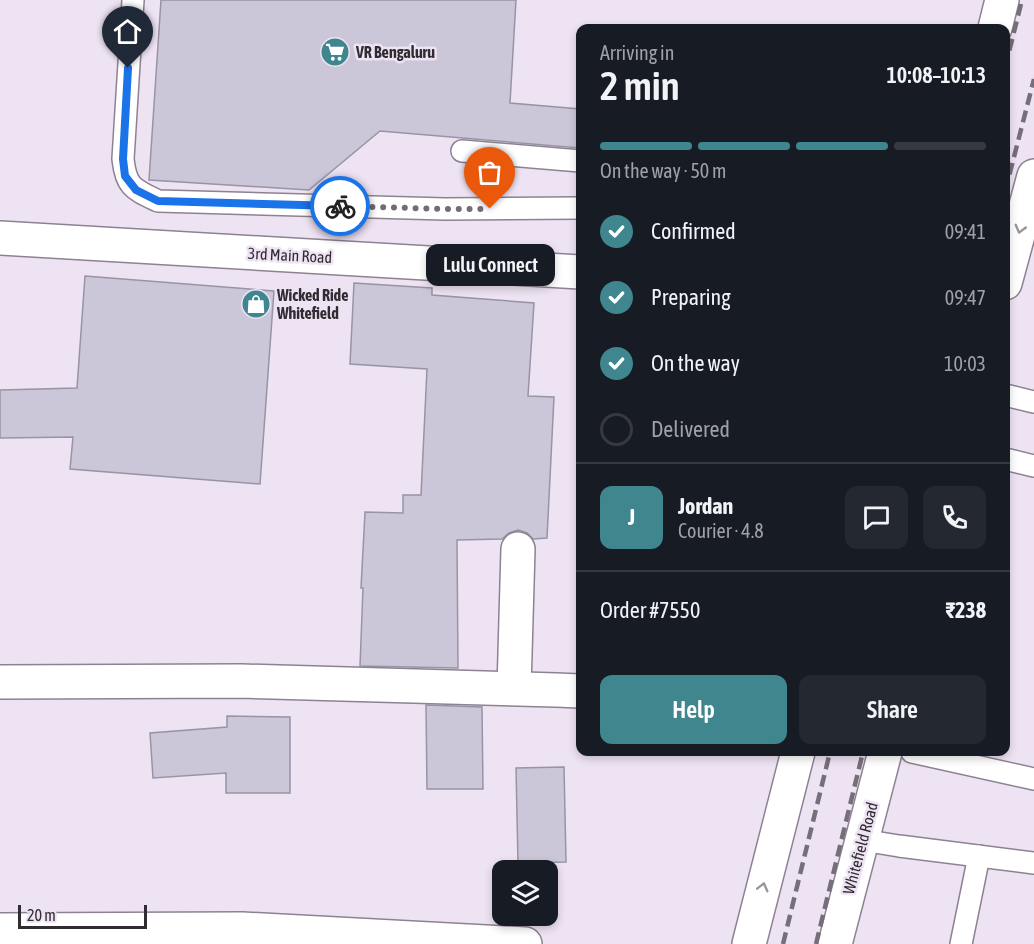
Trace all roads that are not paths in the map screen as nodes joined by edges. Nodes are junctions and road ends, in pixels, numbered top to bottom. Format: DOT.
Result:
graph roads {
  1 [pos="133,0"];
  2 [pos="1002,0"];
  3 [pos="996,24"];
  4 [pos="462,151"];
  5 [pos="576,162"];
  6 [pos="1034,176"];
  7 [pos="576,208"];
  8 [pos="0,238"];
  9 [pos="1010,264"];
  10 [pos="576,272"];
  11 [pos="1010,396"];
  12 [pos="1034,402"];
  13 [pos="1010,460"];
  14 [pos="1034,466"];
  15 [pos="518,549"];
  16 [pos="0,682"];
  17 [pos="514,688"];
  18 [pos="576,692"];
  19 [pos="797,756"];
  20 [pos="884,756"];
  21 [pos="930,756"];
  22 [pos="1034,779"];
  23 [pos="862,840"];
  24 [pos="978,856"];
  25 [pos="1034,863"];
  26 [pos="0,930"];
  27 [pos="242,936"];
  28 [pos="486,943"];
  29 [pos="525,944"];
  30 [pos="749,944"];
  31 [pos="835,944"];
  32 [pos="961,944"];
  1 -- 7 [label="lane"];
  2 -- 3 [label="street"];
  4 -- 5 [label="lane"];
  6 -- 9 [label="street, one-way"];
  8 -- 10 [label="street, 3rd Main Road"];
  11 -- 12 [label="lane"];
  13 -- 14 [label="lane"];
  15 -- 17 [label="street"];
  16 -- 17 [label="street"];
  17 -- 18 [label="street"];
  30 -- 19 [label="street, one-way"];
  20 -- 23 [label="street, Whitefield Road"];
  21 -- 22 [label="lane"];
  23 -- 24 [label="lane"];
  23 -- 31 [label="street, Whitefield Road"];
  24 -- 25 [label="lane"];
  24 -- 32 [label="lane"];
  26 -- 27 [label="street"];
  27 -- 28 [label="street"];
  28 -- 29 [label="street"];
}
